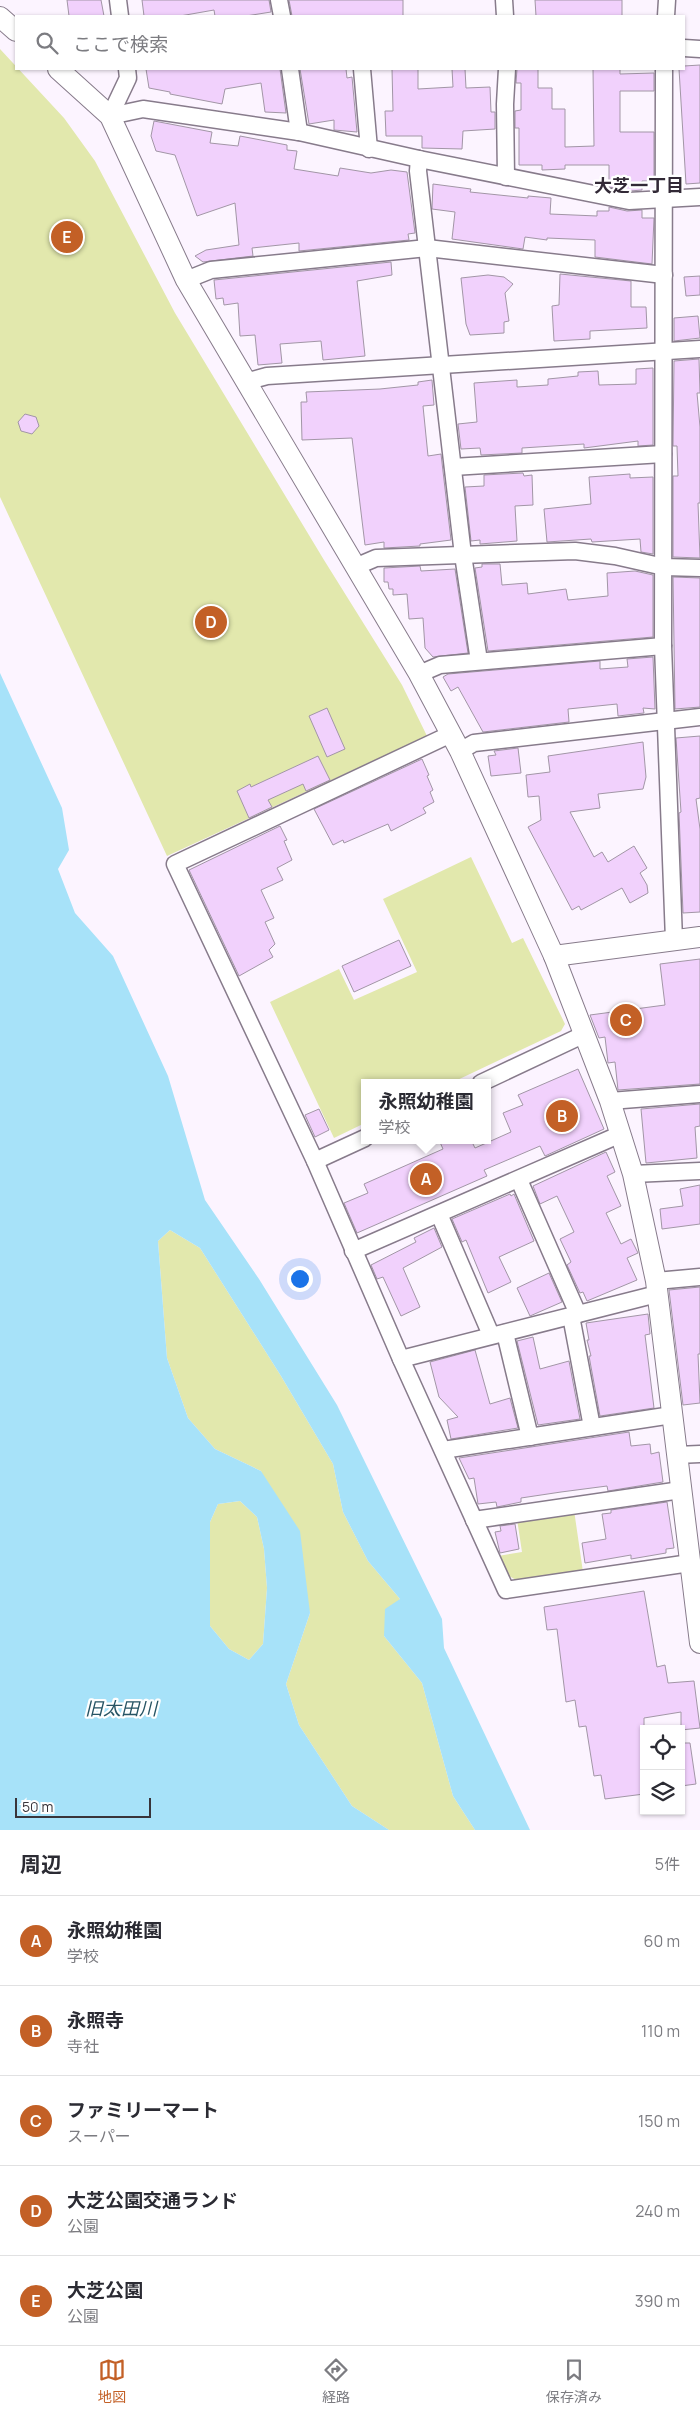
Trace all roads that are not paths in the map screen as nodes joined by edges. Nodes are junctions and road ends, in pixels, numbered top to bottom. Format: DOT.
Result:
graph roads {
  1 [pos="118,0"];
  2 [pos="279,0"];
  3 [pos="504,0"];
  4 [pos="667,0"];
  5 [pos="120,15"];
  6 [pos="282,15"];
  7 [pos="505,15"];
  8 [pos="666,15"];
  9 [pos="0,17"];
  10 [pos="15,31"];
  11 [pos="685,48"];
  12 [pos="700,49"];
  13 [pos="59,70"];
  14 [pos="127,70"];
  15 [pos="290,70"];
  16 [pos="362,70"];
  17 [pos="507,70"];
  18 [pos="664,70"];
  19 [pos="110,116"];
  20 [pos="299,132"];
  21 [pos="369,148"];
  22 [pos="419,159"];
  23 [pos="506,177"];
  24 [pos="700,196"];
  25 [pos="665,199"];
  26 [pos="427,248"];
  27 [pos="664,275"];
  28 [pos="186,280"];
  29 [pos="700,349"];
  30 [pos="665,351"];
  31 [pos="442,365"];
  32 [pos="245,382"];
  33 [pos="663,454"];
  34 [pos="453,468"];
  35 [pos="463,555"];
  36 [pos="355,567"];
  37 [pos="664,567"];
  38 [pos="700,568"];
  39 [pos="663,646"];
  40 [pos="479,661"];
  41 [pos="419,674"];
  42 [pos="700,717"];
  43 [pos="664,721"];
  44 [pos="456,743"];
  45 [pos="700,937"];
  46 [pos="674,940"];
  47 [pos="554,956"];
  48 [pos="585,1034"];
  49 [pos="489,1079"];
  50 [pos="700,1094"];
  51 [pos="610,1101"];
  52 [pos="621,1134"];
  53 [pos="361,1140"];
  54 [pos="315,1161"];
  55 [pos="700,1171"];
  56 [pos="633,1174"];
  57 [pos="519,1180"];
  58 [pos="439,1214"];
  59 [pos="354,1251"];
  60 [pos="700,1277"];
  61 [pos="657,1287"];
  62 [pos="575,1315"];
  63 [pos="498,1334"];
  64 [pos="401,1359"];
  65 [pos="672,1415"];
  66 [pos="592,1427"];
  67 [pos="530,1437"];
  68 [pos="443,1450"];
  69 [pos="700,1454"];
  70 [pos="677,1455"];
  71 [pos="681,1490"];
  72 [pos="474,1520"];
  73 [pos="690,1563"];
  74 [pos="699,1630"];
  1 -- 5 [label="street"];
  2 -- 6 [label="street"];
  3 -- 7 [label="street"];
  4 -- 8 [label="street"];
  9 -- 10 [label="street"];
  11 -- 12 [label="street"];
  13 -- 19 [label="street"];
  14 -- 19 [label="street"];
  15 -- 20 [label="street"];
  16 -- 21 [label="street"];
  17 -- 23 [label="street"];
  18 -- 25 [label="street"];
  19 -- 20 [label="street"];
  19 -- 28 [label="street"];
  20 -- 21 [label="street"];
  21 -- 22 [label="street"];
  22 -- 23 [label="street"];
  22 -- 26 [label="street"];
  23 -- 25 [label="street"];
  24 -- 25 [label="street"];
  25 -- 27 [label="street"];
  26 -- 27 [label="street"];
  26 -- 28 [label="street"];
  26 -- 31 [label="street"];
  27 -- 30 [label="street"];
  28 -- 32 [label="street"];
  29 -- 30 [label="street"];
  30 -- 31 [label="street"];
  30 -- 33 [label="street"];
  31 -- 32 [label="street"];
  31 -- 34 [label="street"];
  32 -- 36 [label="street"];
  33 -- 34 [label="street"];
  33 -- 37 [label="street"];
  34 -- 35 [label="street"];
  35 -- 36 [label="street"];
  35 -- 37 [label="street"];
  35 -- 40 [label="street"];
  36 -- 41 [label="street"];
  37 -- 38 [label="street"];
  37 -- 39 [label="street"];
  39 -- 40 [label="street"];
  39 -- 43 [label="street"];
  40 -- 41 [label="street"];
  41 -- 44 [label="street"];
  42 -- 43 [label="street"];
  43 -- 44 [label="street"];
  43 -- 46 [label="street"];
  44 -- 47 [label="street"];
  44 -- 54 [label="street"];
  45 -- 46 [label="street"];
  46 -- 47 [label="street"];
  47 -- 48 [label="street"];
  48 -- 49 [label="street"];
  48 -- 51 [label="street"];
  50 -- 51 [label="street"];
  51 -- 52 [label="street"];
  52 -- 56 [label="street"];
  52 -- 57 [label="street"];
  53 -- 54 [label="street"];
  54 -- 59 [label="street"];
  55 -- 56 [label="street"];
  56 -- 61 [label="street"];
  57 -- 58 [label="street"];
  57 -- 62 [label="street"];
  58 -- 59 [label="street"];
  58 -- 63 [label="street"];
  59 -- 64 [label="street"];
  60 -- 61 [label="street"];
  61 -- 62 [label="street"];
  61 -- 65 [label="street"];
  62 -- 63 [label="street"];
  62 -- 66 [label="street"];
  63 -- 64 [label="street"];
  63 -- 67 [label="street"];
  64 -- 68 [label="street"];
  65 -- 66 [label="street"];
  65 -- 70 [label="street"];
  66 -- 67 [label="street"];
  67 -- 68 [label="street"];
  68 -- 72 [label="street"];
  69 -- 70 [label="street"];
  70 -- 71 [label="street"];
  71 -- 72 [label="street"];
  71 -- 73 [label="street"];
  72 -- 73 [label="street"];
  73 -- 74 [label="street"];
}
